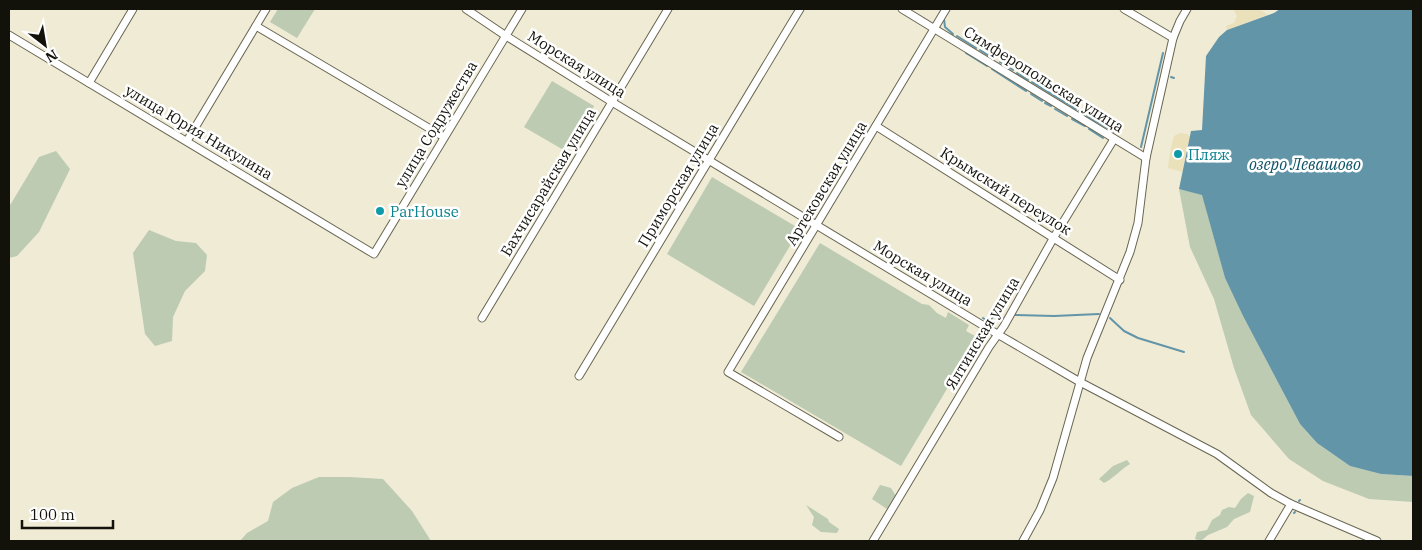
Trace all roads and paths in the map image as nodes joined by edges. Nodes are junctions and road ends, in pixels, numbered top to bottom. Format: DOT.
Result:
graph roads {
  1 [pos="133,9"];
  2 [pos="266,9"];
  3 [pos="466,9"];
  4 [pos="522,9"];
  5 [pos="668,9"];
  6 [pos="800,9"];
  7 [pos="902,9"];
  8 [pos="946,9"];
  9 [pos="1124,9"];
  10 [pos="1187,9"];
  11 [pos="256,26"];
  12 [pos="934,28"];
  13 [pos="9,35"];
  14 [pos="506,36"];
  15 [pos="1174,38"];
  16 [pos="89,83"];
  17 [pos="612,102"];
  18 [pos="876,126"];
  19 [pos="444,137"];
  20 [pos="1114,139"];
  21 [pos="187,141"];
  22 [pos="1146,158"];
  23 [pos="710,160"];
  24 [pos="816,225"];
  25 [pos="1054,237"];
  26 [pos="374,254"];
  27 [pos="1120,280"];
  28 [pos="482,318"];
  29 [pos="999,335"];
  30 [pos="579,376"];
  31 [pos="1080,382"];
  32 [pos="839,437"];
  33 [pos="1290,504"];
  34 [pos="873,541"];
  35 [pos="1023,541"];
  36 [pos="1269,541"];
  37 [pos="1377,541"];
  1 -- 16 [label="street"];
  2 -- 11 [label="street"];
  3 -- 14 [label="street, Морская улица"];
  4 -- 14 [label="street, улица Содружества"];
  5 -- 17 [label="street, Бахчисарайская улица"];
  6 -- 23 [label="street, Приморская улица"];
  7 -- 12 [label="street, Симферопольская улица"];
  8 -- 12 [label="street, Артековская улица"];
  9 -- 15 [label="street"];
  10 -- 15 [label="street"];
  11 -- 19 [label="street"];
  11 -- 21 [label="street"];
  12 -- 18 [label="street, Артековская улица"];
  12 -- 20 [label="street, Симферопольская улица"];
  13 -- 16 [label="street, улица Юрия Никулина"];
  14 -- 17 [label="street, Морская улица"];
  14 -- 19 [label="street, улица Содружества"];
  15 -- 22 [label="street"];
  16 -- 21 [label="street, улица Юрия Никулина"];
  17 -- 23 [label="street, Морская улица"];
  17 -- 28 [label="street, Бахчисарайская улица"];
  18 -- 24 [label="street, Артековская улица"];
  18 -- 25 [label="street, Крымский переулок"];
  19 -- 26 [label="street, улица Содружества"];
  20 -- 22 [label="street, Симферопольская улица"];
  20 -- 25 [label="street, Ялтинская улица"];
  21 -- 26 [label="street, улица Юрия Никулина"];
  22 -- 27 [label="street"];
  23 -- 24 [label="street, Морская улица"];
  23 -- 30 [label="street, Приморская улица"];
  24 -- 29 [label="street, Морская улица"];
  24 -- 32 [label="street, Артековская улица"];
  25 -- 27 [label="street, Крымский переулок"];
  25 -- 29 [label="street, Ялтинская улица"];
  27 -- 31 [label="street"];
  29 -- 31 [label="street, Морская улица"];
  29 -- 34 [label="street, Ялтинская улица"];
  31 -- 33 [label="street, Морская улица"];
  31 -- 35 [label="street"];
  33 -- 36 [label="street"];
  33 -- 37 [label="street, Морская улица"];
}
